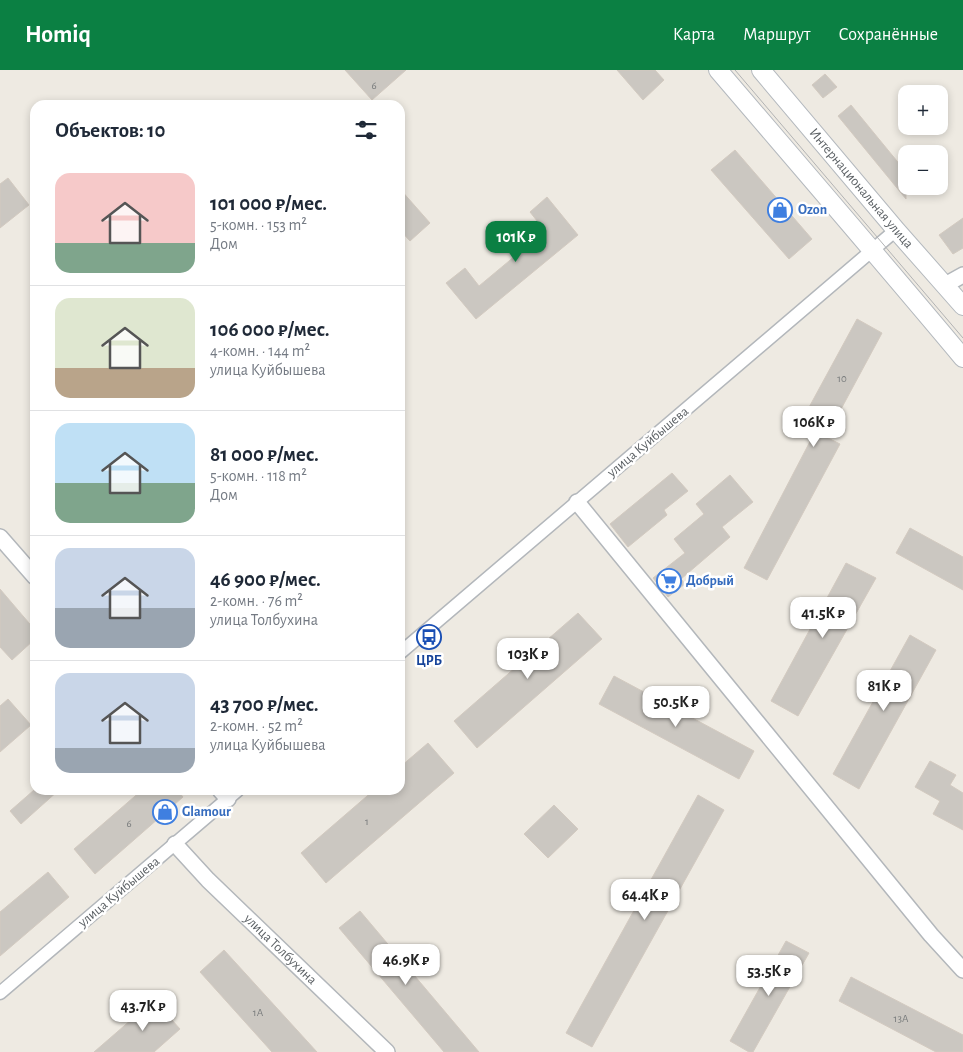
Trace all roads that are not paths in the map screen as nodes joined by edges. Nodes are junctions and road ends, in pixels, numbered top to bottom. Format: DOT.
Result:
graph roads {
  1 [pos="718,70"];
  2 [pos="761,70"];
  3 [pos="896,230"];
  4 [pos="873,250"];
  5 [pos="963,275"];
  6 [pos="945,285"];
  7 [pos="963,306"];
  8 [pos="963,358"];
  9 [pos="577,502"];
  10 [pos="0,537"];
  11 [pos="30,571"];
  12 [pos="405,649"];
  13 [pos="227,795"];
  14 [pos="175,844"];
  15 [pos="963,970"];
  16 [pos="0,993"];
  17 [pos="388,1052"];
  1 -- 4 [label="main road"];
  2 -- 3 [label="main road, Интернациональная улица"];
  3 -- 4 [label="street, улица Куйбышева"];
  3 -- 6 [label="main road, Интернациональная улица"];
  4 -- 8 [label="main road"];
  4 -- 9 [label="street, улица Куйбышева"];
  5 -- 6 [label="street"];
  6 -- 7 [label="main road, Интернациональная улица"];
  9 -- 12 [label="street, улица Куйбышева"];
  9 -- 15 [label="street"];
  10 -- 11 [label="street"];
  13 -- 14 [label="street, улица Куйбышева"];
  14 -- 16 [label="street, улица Куйбышева"];
  14 -- 17 [label="street, улица Толбухина"];
}
